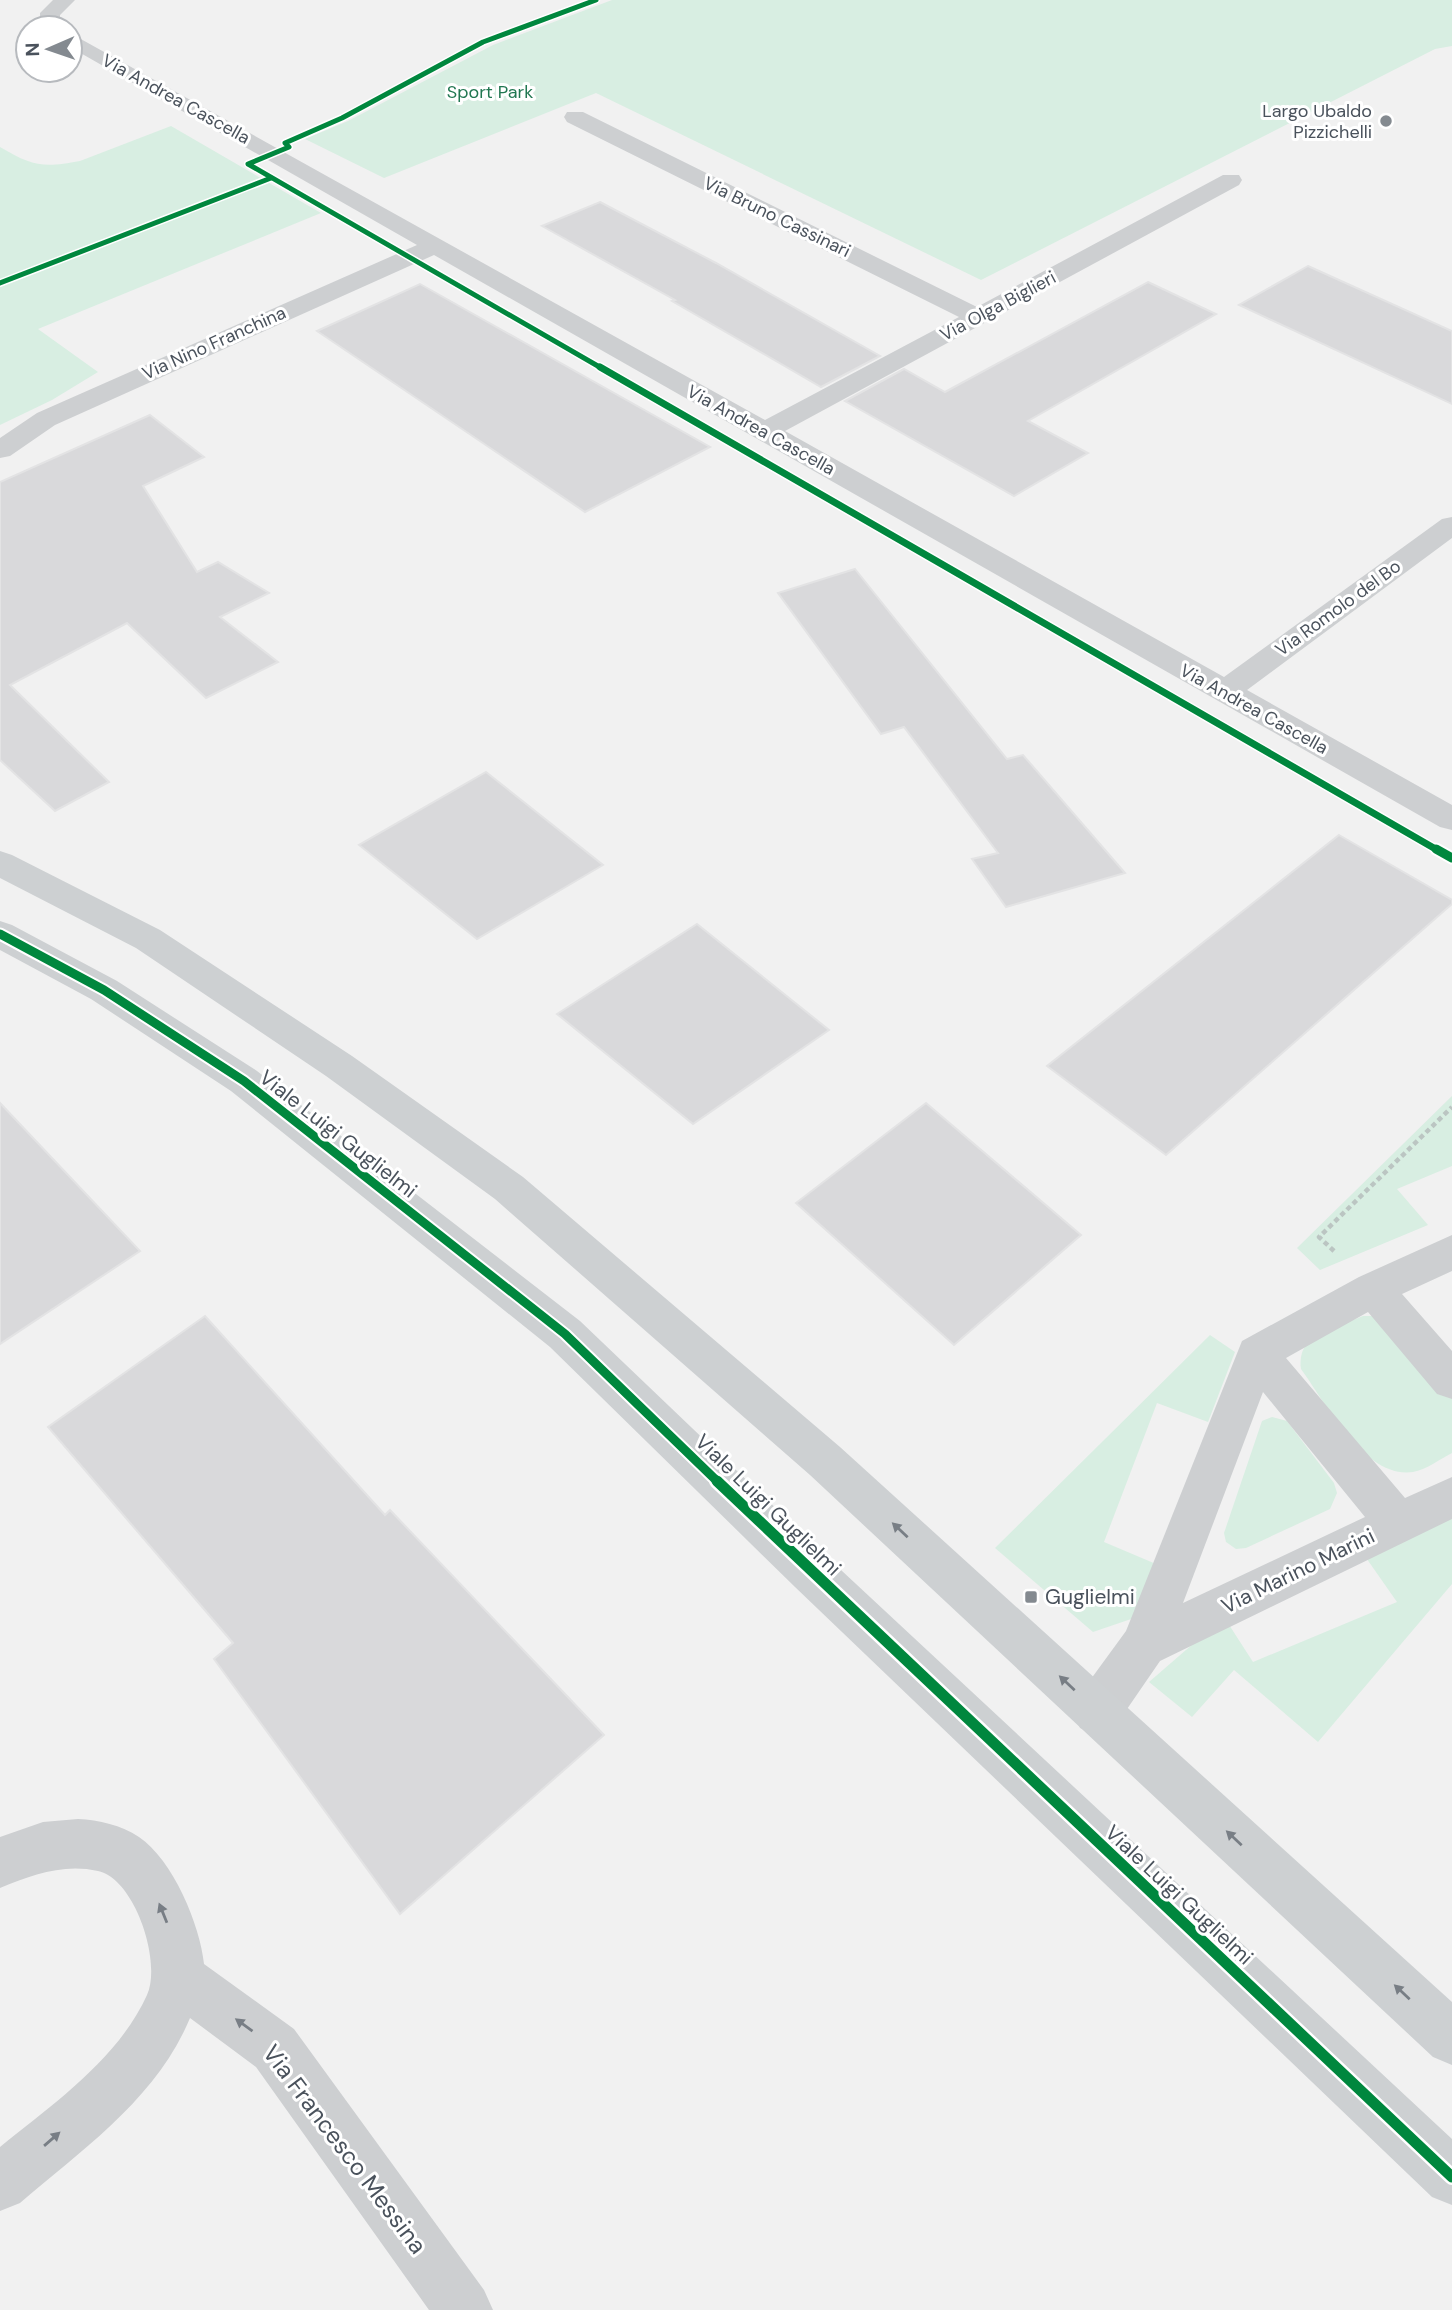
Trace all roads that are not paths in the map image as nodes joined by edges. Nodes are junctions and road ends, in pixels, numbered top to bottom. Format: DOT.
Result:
graph roads {
  1 [pos="65,0"];
  2 [pos="50,14"];
  3 [pos="84,47"];
  4 [pos="575,117"];
  5 [pos="1231,180"];
  6 [pos="435,246"];
  7 [pos="979,317"];
  8 [pos="763,432"];
  9 [pos="0,450"];
  10 [pos="1452,525"];
  11 [pos="1223,692"];
  12 [pos="1452,819"];
  13 [pos="0,863"];
  14 [pos="0,934"];
  15 [pos="1452,1252"];
  16 [pos="1373,1289"];
  17 [pos="1257,1354"];
  18 [pos="1452,1381"];
  19 [pos="1452,1497"];
  20 [pos="1398,1523"];
  21 [pos="1144,1645"];
  22 [pos="1097,1711"];
  23 [pos="0,1863"];
  24 [pos="178,1977"];
  25 [pos="1452,2038"];
  26 [pos="1452,2177"];
  27 [pos="0,2183"];
  28 [pos="464,2310"];
  1 -- 2 [label="street"];
  3 -- 6 [label="street, Via Andrea Cascella"];
  4 -- 7 [label="street, Via Bruno Cassinari"];
  5 -- 7 [label="street, Via Olga Biglieri"];
  6 -- 8 [label="street, Via Andrea Cascella"];
  6 -- 9 [label="street, Via Nino Franchina"];
  7 -- 8 [label="street, Via Olga Biglieri"];
  8 -- 11 [label="street, Via Andrea Cascella"];
  10 -- 11 [label="street, Via Romolo del Bo"];
  11 -- 12 [label="street, Via Andrea Cascella"];
  22 -- 13 [label="street, one-way"];
  14 -- 26 [label="street, Viale Luigi Guglielmi"];
  15 -- 16 [label="street"];
  16 -- 17 [label="street"];
  16 -- 18 [label="street"];
  17 -- 20 [label="street"];
  17 -- 21 [label="street"];
  19 -- 20 [label="street, Via Marino Marini"];
  20 -- 21 [label="street, Via Marino Marini"];
  21 -- 22 [label="street"];
  25 -- 22 [label="street, one-way"];
  24 -- 23 [label="street, one-way"];
  27 -- 24 [label="street, one-way"];
  28 -- 24 [label="street, Via Francesco Messina, one-way"];
}
